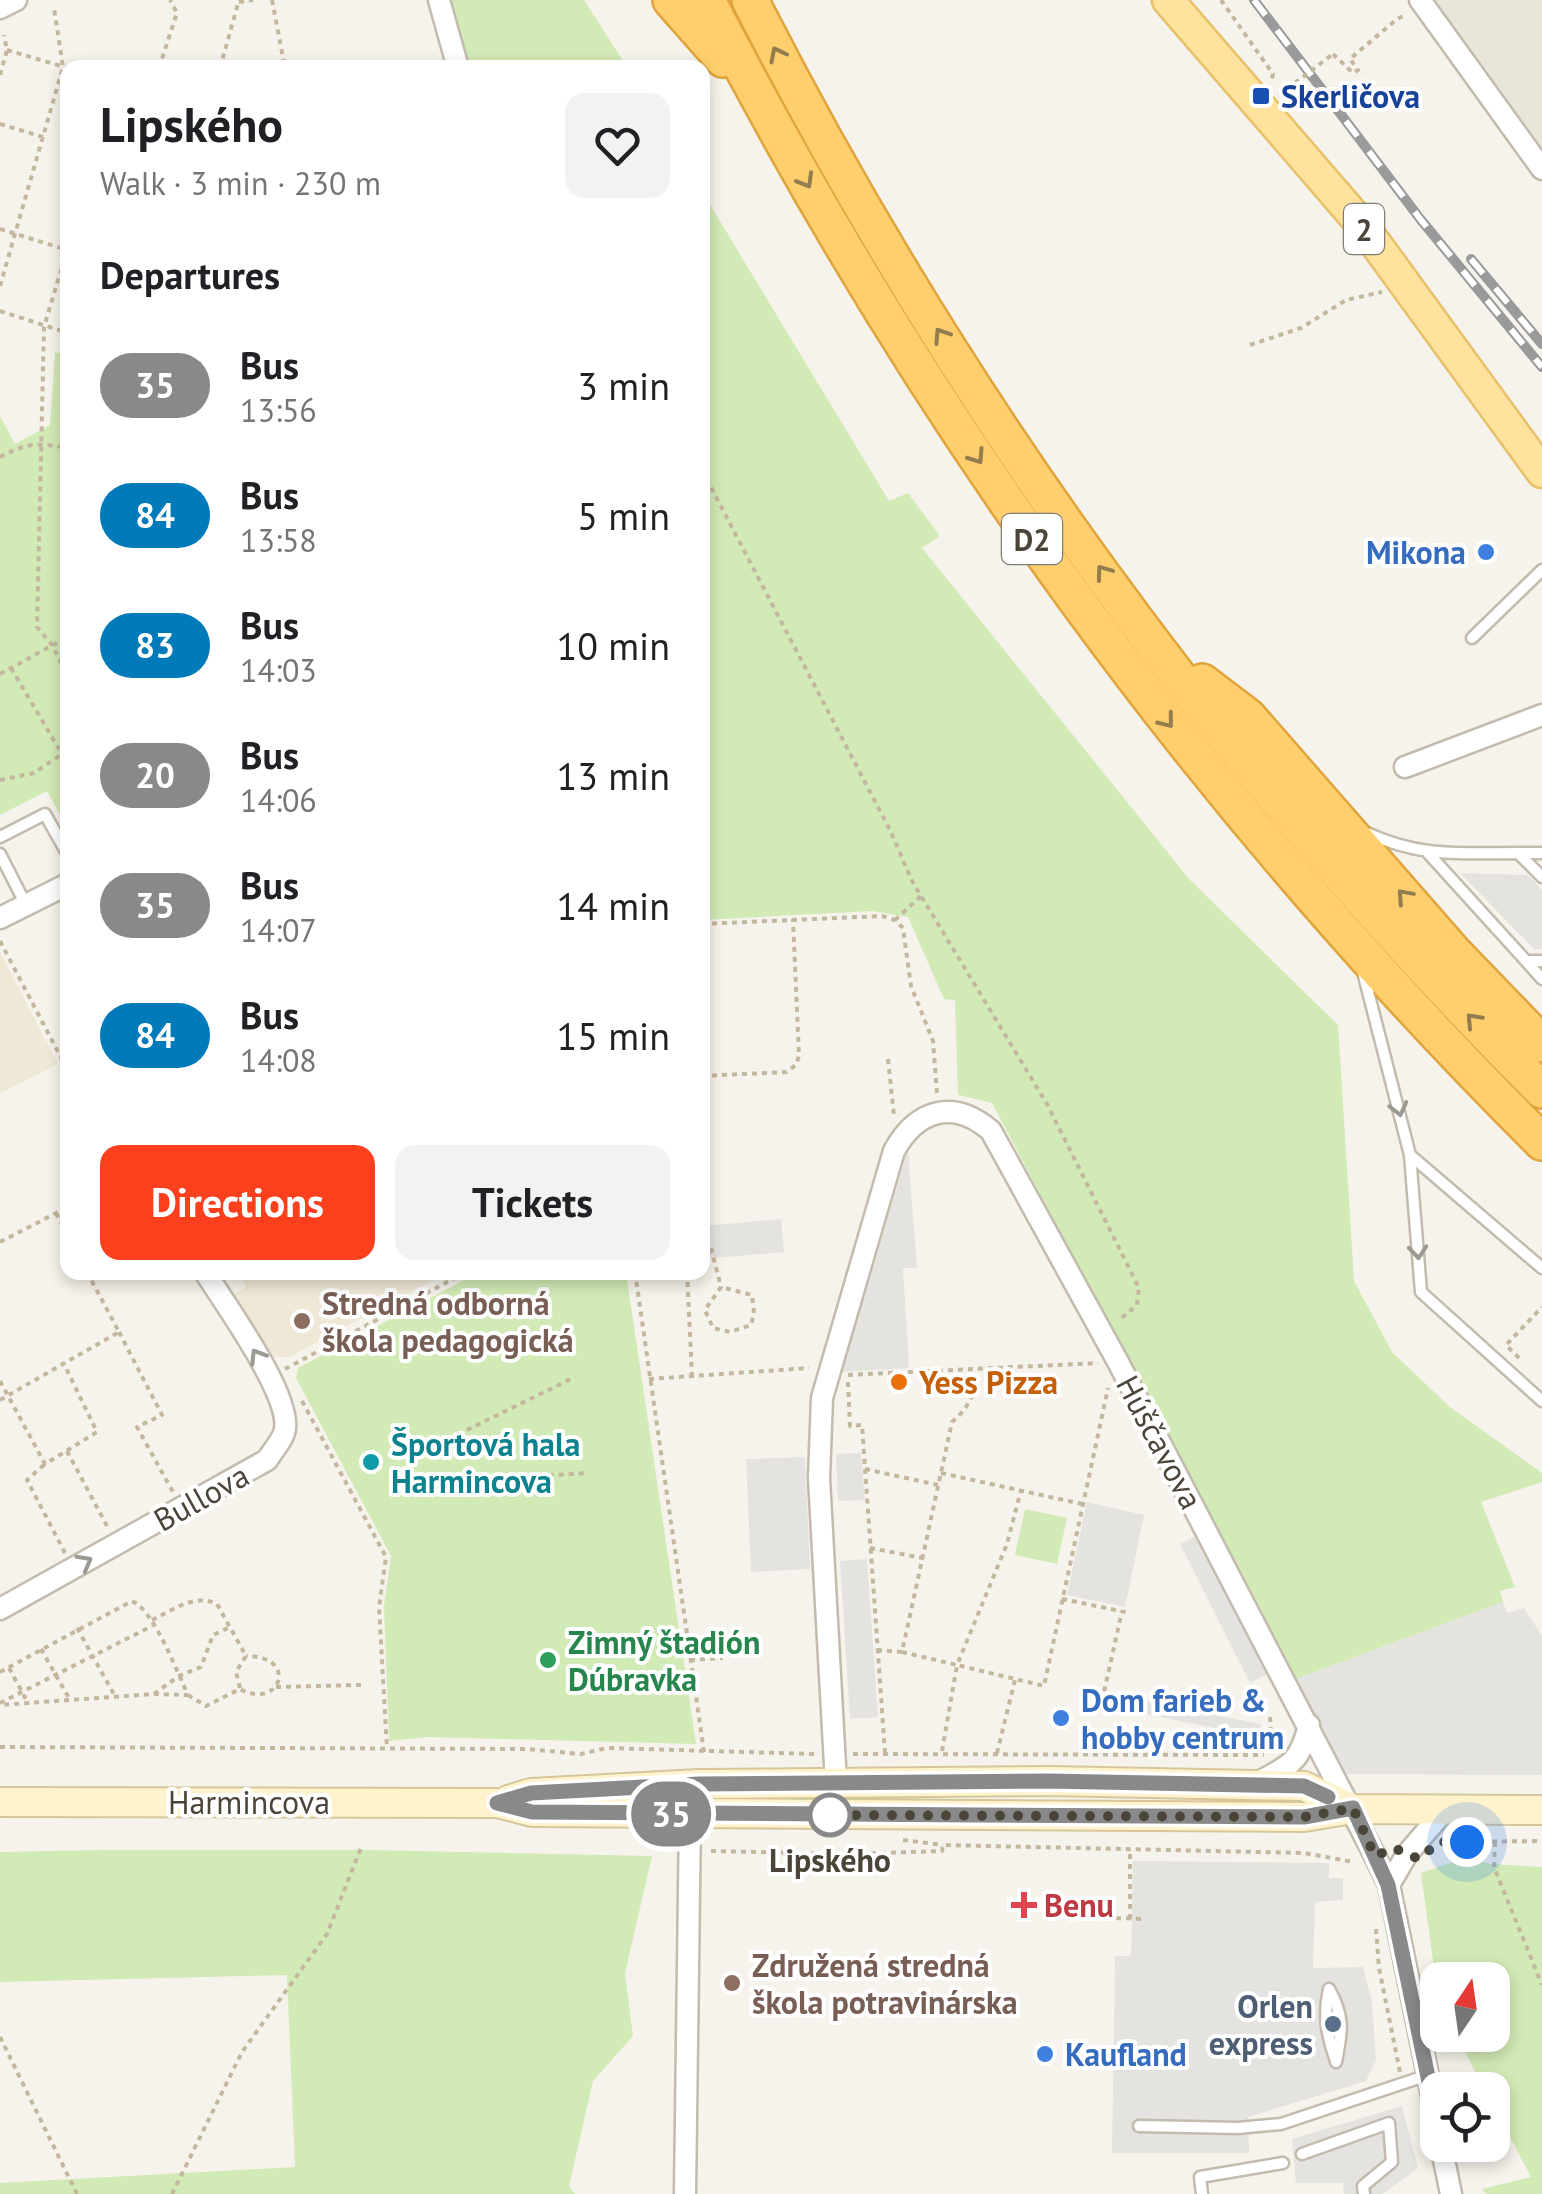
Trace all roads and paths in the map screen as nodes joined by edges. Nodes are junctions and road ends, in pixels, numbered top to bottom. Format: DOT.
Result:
graph roads {
  1 [pos="16,0"];
  2 [pos="170,0"];
  3 [pos="253,0"];
  4 [pos="272,0"];
  5 [pos="438,0"];
  6 [pos="671,0"];
  7 [pos="707,0"];
  8 [pos="750,0"];
  9 [pos="1168,0"];
  10 [pos="1220,0"];
  11 [pos="239,1"];
  12 [pos="1425,2"];
  13 [pos="0,8"];
  14 [pos="54,8"];
  15 [pos="4,35"];
  16 [pos="7,50"];
  17 [pos="64,60"];
  18 [pos="162,60"];
  19 [pos="222,60"];
  20 [pos="283,60"];
  21 [pos="456,60"];
  22 [pos="60,66"];
  23 [pos="0,75"];
  24 [pos="60,84"];
  25 [pos="1269,94"];
  26 [pos="1279,95"];
  27 [pos="757,97"];
  28 [pos="0,124"];
  29 [pos="43,138"];
  30 [pos="1542,169"];
  31 [pos="0,229"];
  32 [pos="16,234"];
  33 [pos="60,248"];
  34 [pos="60,276"];
  35 [pos="0,286"];
  36 [pos="1386,291"];
  37 [pos="0,311"];
  38 [pos="44,327"];
  39 [pos="60,331"];
  40 [pos="1250,346"];
  41 [pos="40,443"];
  42 [pos="60,447"];
  43 [pos="0,457"];
  44 [pos="1542,472"];
  45 [pos="710,484"];
  46 [pos="1542,570"];
  47 [pos="1472,638"];
  48 [pos="60,641"];
  49 [pos="52,645"];
  50 [pos="1161,651"];
  51 [pos="60,660"];
  52 [pos="11,668"];
  53 [pos="0,674"];
  54 [pos="1542,715"];
  55 [pos="60,751"];
  56 [pos="60,755"];
  57 [pos="1405,767"];
  58 [pos="0,780"];
  59 [pos="1334,819"];
  60 [pos="0,837"];
  61 [pos="60,841"];
  62 [pos="1428,853"];
  63 [pos="1518,853"];
  64 [pos="1542,853"];
  65 [pos="0,854"];
  66 [pos="1542,877"];
  67 [pos="60,888"];
  68 [pos="922,894"];
  69 [pos="26,905"];
  70 [pos="0,918"];
  71 [pos="793,920"];
  72 [pos="896,920"];
  73 [pos="710,924"];
  74 [pos="0,941"];
  75 [pos="1356,947"];
  76 [pos="1526,961"];
  77 [pos="1542,961"];
  78 [pos="1542,980"];
  79 [pos="1542,1044"];
  80 [pos="60,1056"];
  81 [pos="888,1059"];
  82 [pos="710,1076"];
  83 [pos="1542,1090"];
  84 [pos="936,1113"];
  85 [pos="895,1126"];
  86 [pos="1542,1142"];
  87 [pos="1410,1155"];
  88 [pos="60,1211"];
  89 [pos="56,1213"];
  90 [pos="60,1220"];
  91 [pos="0,1242"];
  92 [pos="710,1248"];
  93 [pos="1542,1268"];
  94 [pos="92,1280"];
  95 [pos="211,1280"];
  96 [pos="450,1280"];
  97 [pos="635,1280"];
  98 [pos="686,1280"];
  99 [pos="721,1287"];
  100 [pos="1542,1307"];
  101 [pos="119,1332"];
  102 [pos="1103,1334"];
  103 [pos="1104,1362"];
  104 [pos="64,1364"];
  105 [pos="980,1368"];
  106 [pos="1530,1368"];
  107 [pos="276,1369"];
  108 [pos="835,1373"];
  109 [pos="692,1376"];
  110 [pos="574,1377"];
  111 [pos="1111,1378"];
  112 [pos="649,1379"];
  113 [pos="0,1381"];
  114 [pos="8,1396"];
  115 [pos="0,1400"];
  116 [pos="1542,1401"];
  117 [pos="67,1451"];
  118 [pos="422,1452"];
  119 [pos="45,1464"];
  120 [pos="865,1469"];
  121 [pos="588,1472"];
  122 [pos="941,1473"];
  123 [pos="439,1482"];
  124 [pos="938,1484"];
  125 [pos="1021,1490"];
  126 [pos="176,1498"];
  127 [pos="1082,1504"];
  128 [pos="112,1533"];
  129 [pos="870,1548"];
  130 [pos="68,1557"];
  131 [pos="922,1558"];
  132 [pos="1062,1599"];
  133 [pos="0,1609"];
  134 [pos="1122,1611"];
  135 [pos="1130,1613"];
  136 [pos="152,1623"];
  137 [pos="230,1627"];
  138 [pos="78,1628"];
  139 [pos="41,1649"];
  140 [pos="877,1650"];
  141 [pos="902,1652"];
  142 [pos="92,1655"];
  143 [pos="246,1656"];
  144 [pos="723,1658"];
  145 [pos="690,1660"];
  146 [pos="957,1665"];
  147 [pos="9,1668"];
  148 [pos="0,1672"];
  149 [pos="56,1674"];
  150 [pos="179,1676"];
  151 [pos="1016,1679"];
  152 [pos="361,1685"];
  153 [pos="276,1687"];
  154 [pos="240,1689"];
  155 [pos="21,1691"];
  156 [pos="154,1694"];
  157 [pos="188,1695"];
  158 [pos="116,1698"];
  159 [pos="70,1700"];
  160 [pos="1102,1701"];
  161 [pos="0,1704"];
  162 [pos="29,1704"];
  163 [pos="1270,1717"];
  164 [pos="1309,1725"];
  165 [pos="0,1747"];
  166 [pos="387,1749"];
  167 [pos="704,1752"];
  168 [pos="942,1752"];
  169 [pos="997,1752"];
  170 [pos="884,1753"];
  171 [pos="835,1754"];
  172 [pos="699,1784"];
  173 [pos="836,1784"];
  174 [pos="1254,1785"];
  175 [pos="0,1802"];
  176 [pos="497,1803"];
  177 [pos="1353,1808"];
  178 [pos="1542,1810"];
  179 [pos="1444,1811"];
  180 [pos="690,1814"];
  181 [pos="1542,1841"];
  182 [pos="1495,1842"];
  183 [pos="849,1844"];
  184 [pos="362,1845"];
  185 [pos="707,1851"];
  186 [pos="1130,1852"];
  187 [pos="849,1854"];
  188 [pos="1407,1854"];
  189 [pos="1375,1856"];
  190 [pos="1388,1885"];
  191 [pos="1116,1918"];
  192 [pos="1130,1919"];
  193 [pos="1144,1919"];
  194 [pos="1542,1984"];
  195 [pos="1330,1989"];
  196 [pos="0,2037"];
  197 [pos="1336,2062"];
  198 [pos="1428,2072"];
  199 [pos="1420,2077"];
  200 [pos="1138,2126"];
  201 [pos="1302,2154"];
  202 [pos="1283,2162"];
  203 [pos="1445,2162"];
  204 [pos="76,2194"];
  205 [pos="172,2194"];
  206 [pos="685,2194"];
  207 [pos="1202,2194"];
  208 [pos="1364,2194"];
  209 [pos="1451,2194"];
  1 -- 13 [label="street"];
  2 -- 18 [label="path"];
  3 -- 11 [label="path"];
  4 -- 20 [label="path"];
  5 -- 21 [label="street"];
  6 -- 27 [label="highway"];
  7 -- 27 [label="highway, D2"];
  50 -- 8 [label="highway, D2, one-way"];
  9 -- 44 [label="main road, 2"];
  10 -- 25 [label="path"];
  11 -- 19 [label="path"];
  12 -- 26 [label="path, bridge"];
  12 -- 30 [label="street"];
  14 -- 17 [label="path"];
  15 -- 16 [label="path"];
  16 -- 22 [label="path"];
  16 -- 23 [label="path"];
  24 -- 29 [label="path"];
  27 -- 75 [label="highway, D2, one-way"];
  28 -- 29 [label="path"];
  29 -- 32 [label="path"];
  31 -- 32 [label="path"];
  32 -- 33 [label="path"];
  32 -- 35 [label="path"];
  34 -- 38 [label="path"];
  36 -- 40 [label="path"];
  37 -- 38 [label="path"];
  38 -- 39 [label="path"];
  38 -- 41 [label="path"];
  41 -- 42 [label="path"];
  41 -- 43 [label="path"];
  41 -- 49 [label="path"];
  45 -- 68 [label="path"];
  46 -- 47 [label="lane"];
  48 -- 49 [label="path"];
  49 -- 51 [label="path"];
  49 -- 52 [label="path"];
  50 -- 59 [label="highway"];
  83 -- 50 [label="highway, D2, one-way"];
  52 -- 53 [label="path"];
  52 -- 55 [label="path"];
  54 -- 57 [label="street"];
  56 -- 58 [label="path"];
  59 -- 62 [label="lane"];
  79 -- 59 [label="highway, one-way"];
  60 -- 61 [label="lane"];
  62 -- 63 [label="lane"];
  62 -- 76 [label="lane"];
  63 -- 64 [label="lane"];
  63 -- 66 [label="lane"];
  65 -- 69 [label="lane"];
  67 -- 69 [label="street"];
  68 -- 72 [label="path"];
  68 -- 102 [label="path"];
  69 -- 70 [label="street"];
  71 -- 72 [label="path"];
  71 -- 73 [label="path"];
  71 -- 82 [label="path"];
  72 -- 84 [label="path"];
  74 -- 80 [label="path"];
  75 -- 86 [label="highway, D2"];
  75 -- 87 [label="lane, one-way"];
  76 -- 77 [label="lane"];
  76 -- 78 [label="lane"];
  81 -- 85 [label="path"];
  84 -- 102 [label="street, Húščavova"];
  84 -- 108 [label="street"];
  87 -- 93 [label="lane"];
  87 -- 116 [label="lane, one-way"];
  88 -- 89 [label="path"];
  89 -- 90 [label="path"];
  89 -- 91 [label="path"];
  92 -- 99 [label="path"];
  94 -- 101 [label="path"];
  107 -- 95 [label="street, Bullova, one-way"];
  96 -- 107 [label="path"];
  97 -- 112 [label="path"];
  98 -- 109 [label="path"];
  99 -- 99 [label="path"];
  100 -- 106 [label="path"];
  101 -- 104 [label="path"];
  101 -- 126 [label="path"];
  102 -- 164 [label="street, Húščavova"];
  103 -- 105 [label="path"];
  104 -- 114 [label="path"];
  104 -- 117 [label="path"];
  105 -- 108 [label="path"];
  105 -- 122 [label="path"];
  133 -- 107 [label="street, Bullova, one-way"];
  107 -- 166 [label="path"];
  108 -- 109 [label="path"];
  108 -- 120 [label="path"];
  108 -- 171 [label="street"];
  109 -- 112 [label="path"];
  110 -- 118 [label="path"];
  111 -- 127 [label="path"];
  112 -- 145 [label="path"];
  113 -- 114 [label="path"];
  114 -- 115 [label="path"];
  114 -- 119 [label="path"];
  117 -- 119 [label="path"];
  117 -- 128 [label="path"];
  119 -- 130 [label="path"];
  120 -- 124 [label="path"];
  120 -- 129 [label="path"];
  121 -- 123 [label="path"];
  122 -- 124 [label="path"];
  122 -- 125 [label="path"];
  124 -- 131 [label="path"];
  125 -- 127 [label="path"];
  125 -- 146 [label="path"];
  127 -- 132 [label="path"];
  129 -- 131 [label="path"];
  129 -- 140 [label="path"];
  131 -- 141 [label="path"];
  132 -- 134 [label="path"];
  132 -- 151 [label="path"];
  134 -- 135 [label="path"];
  134 -- 160 [label="path"];
  136 -- 137 [label="path"];
  136 -- 138 [label="path"];
  136 -- 142 [label="path"];
  136 -- 150 [label="path"];
  137 -- 143 [label="path"];
  137 -- 150 [label="path"];
  138 -- 139 [label="path"];
  138 -- 142 [label="path"];
  139 -- 147 [label="path"];
  139 -- 149 [label="path"];
  140 -- 141 [label="path"];
  140 -- 170 [label="path"];
  141 -- 146 [label="path"];
  142 -- 149 [label="path"];
  142 -- 158 [label="path"];
  143 -- 153 [label="path"];
  143 -- 154 [label="path"];
  144 -- 145 [label="path"];
  145 -- 167 [label="path"];
  146 -- 151 [label="path"];
  146 -- 168 [label="path"];
  147 -- 148 [label="path"];
  147 -- 155 [label="path"];
  149 -- 155 [label="path"];
  149 -- 159 [label="path"];
  150 -- 156 [label="path"];
  150 -- 157 [label="path"];
  151 -- 169 [label="path"];
  152 -- 153 [label="path"];
  153 -- 154 [label="path"];
  154 -- 157 [label="path"];
  155 -- 161 [label="path"];
  155 -- 162 [label="path"];
  156 -- 157 [label="path"];
  156 -- 158 [label="path"];
  158 -- 159 [label="path"];
  159 -- 162 [label="path"];
  161 -- 162 [label="path"];
  163 -- 169 [label="path"];
  164 -- 174 [label="street"];
  164 -- 177 [label="street, Húščavova"];
  165 -- 166 [label="path"];
  166 -- 167 [label="path"];
  167 -- 171 [label="path"];
  168 -- 169 [label="path"];
  168 -- 170 [label="path"];
  170 -- 171 [label="path"];
  171 -- 173 [label="street"];
  172 -- 173 [label="street, Harmincova"];
  172 -- 176 [label="street, Harmincova"];
  172 -- 180 [label="street"];
  173 -- 174 [label="street, Harmincova"];
  174 -- 177 [label="street, Harmincova"];
  175 -- 176 [label="street, Harmincova"];
  176 -- 180 [label="street, Harmincova"];
  177 -- 179 [label="street, Harmincova"];
  177 -- 180 [label="street, Harmincova"];
  177 -- 189 [label="street, Húščavova"];
  178 -- 179 [label="street, Harmincova"];
  179 -- 188 [label="street"];
  180 -- 206 [label="street"];
  181 -- 182 [label="path"];
  182 -- 188 [label="path"];
  182 -- 194 [label="path"];
  183 -- 187 [label="path"];
  184 -- 205 [label="path"];
  185 -- 187 [label="path"];
  186 -- 187 [label="path"];
  186 -- 189 [label="path"];
  186 -- 192 [label="path"];
  188 -- 190 [label="street"];
  189 -- 190 [label="street, Húščavova"];
  190 -- 198 [label="street, Húščavova"];
  191 -- 192 [label="path"];
  192 -- 193 [label="path"];
  195 -- 197 [label="lane"];
  196 -- 204 [label="path"];
  199 -- 200 [label="lane"];
  201 -- 208 [label="lane"];
  202 -- 207 [label="lane"];
  203 -- 209 [label="street"];
}
